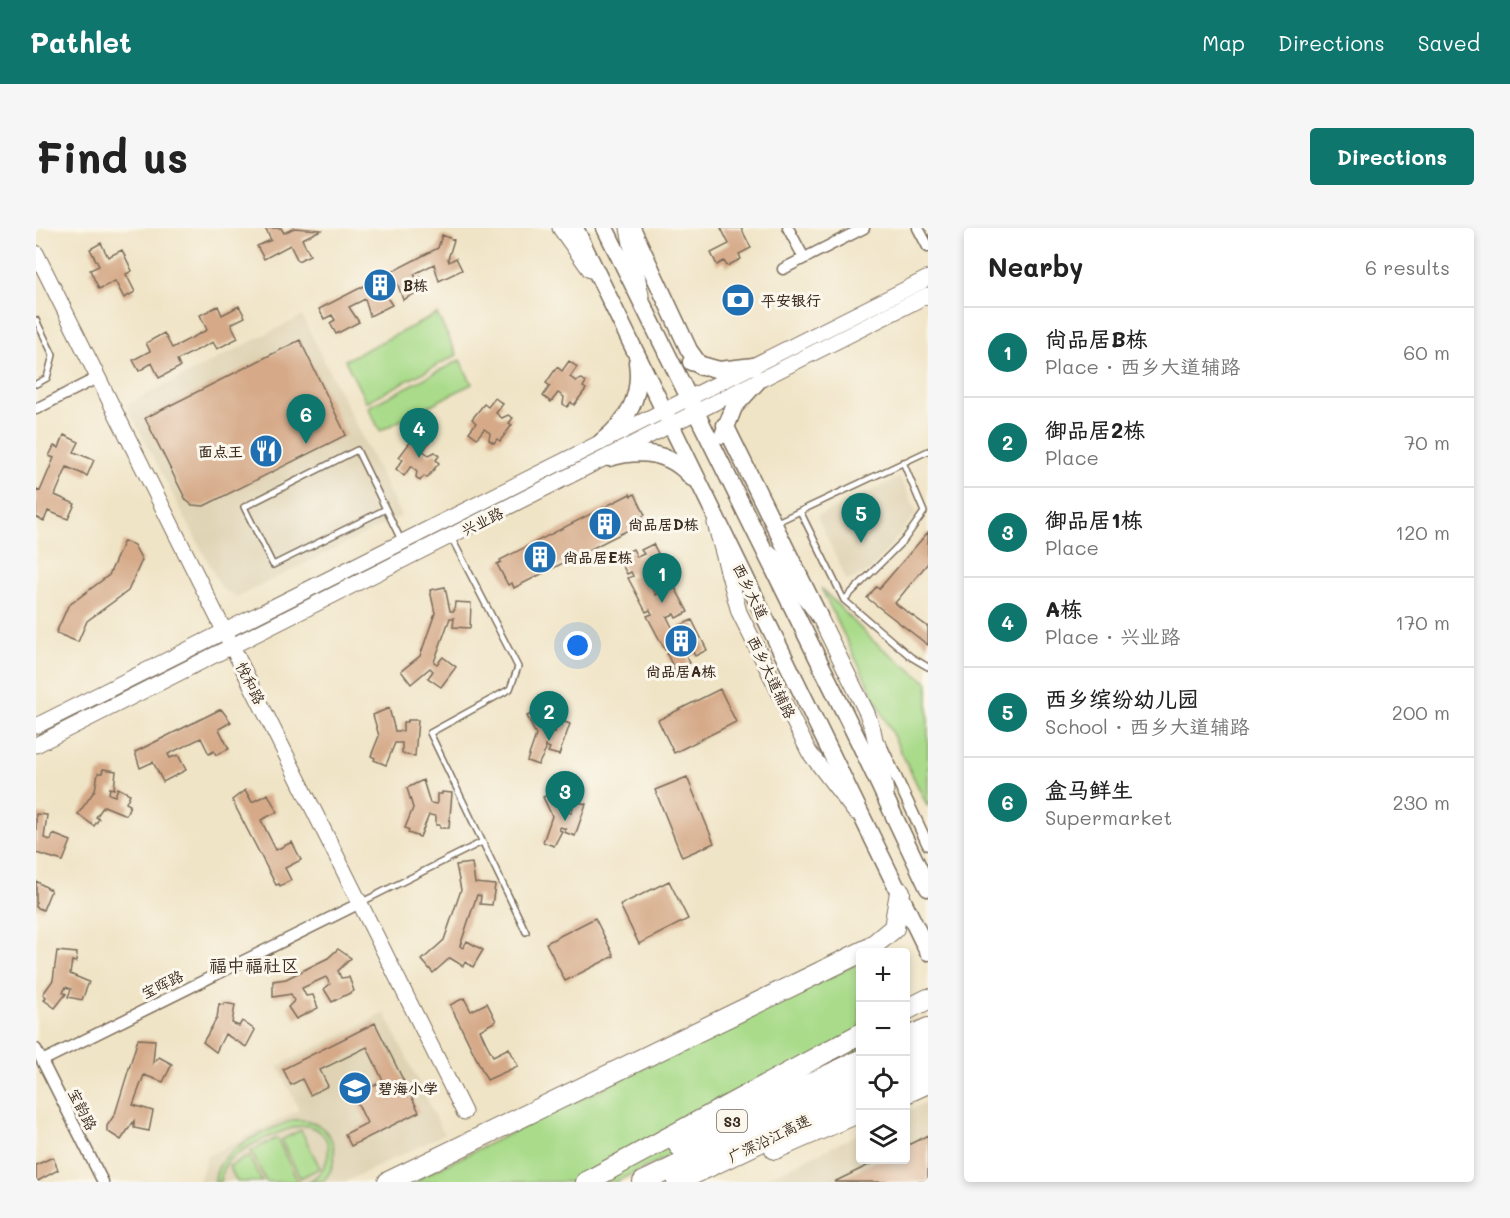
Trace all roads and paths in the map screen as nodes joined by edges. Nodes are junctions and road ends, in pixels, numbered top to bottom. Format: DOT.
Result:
graph roads {
  1 [pos="560,228"];
  2 [pos="575,228"];
  3 [pos="605,228"];
  4 [pos="630,228"];
  5 [pos="788,228"];
  6 [pos="864,228"];
  7 [pos="918,228"];
  8 [pos="928,247"];
  9 [pos="36,253"];
  10 [pos="804,258"];
  11 [pos="783,269"];
  12 [pos="928,278"];
  13 [pos="608,294"];
  14 [pos="928,295"];
  15 [pos="644,307"];
  16 [pos="36,320"];
  17 [pos="655,330"];
  18 [pos="635,349"];
  19 [pos="701,367"];
  20 [pos="756,373"];
  21 [pos="97,378"];
  22 [pos="36,384"];
  23 [pos="692,405"];
  24 [pos="36,409"];
  25 [pos="667,417"];
  26 [pos="725,425"];
  27 [pos="601,442"];
  28 [pos="928,451"];
  29 [pos="609,458"];
  30 [pos="903,462"];
  31 [pos="726,477"];
  32 [pos="702,490"];
  33 [pos="386,509"];
  34 [pos="800,511"];
  35 [pos="773,523"];
  36 [pos="756,534"];
  37 [pos="451,537"];
  38 [pos="402,542"];
  39 [pos="844,600"];
  40 [pos="819,616"];
  41 [pos="225,631"];
  42 [pos="233,646"];
  43 [pos="928,667"];
  44 [pos="36,726"];
  45 [pos="873,730"];
  46 [pos="36,745"];
  47 [pos="891,812"];
  48 [pos="482,842"];
  49 [pos="928,845"];
  50 [pos="928,888"];
  51 [pos="900,892"];
  52 [pos="360,903"];
  53 [pos="526,932"];
  54 [pos="928,952"];
  55 [pos="928,999"];
  56 [pos="910,1008"];
  57 [pos="928,1028"];
  58 [pos="910,1036"];
  59 [pos="856,1037"];
  60 [pos="928,1046"];
  61 [pos="36,1049"];
  62 [pos="908,1056"];
  63 [pos="42,1061"];
  64 [pos="856,1062"];
  65 [pos="928,1062"];
  66 [pos="910,1070"];
  67 [pos="856,1080"];
  68 [pos="928,1083"];
  69 [pos="910,1091"];
  70 [pos="856,1096"];
  71 [pos="464,1112"];
  72 [pos="856,1114"];
  73 [pos="103,1182"];
  74 [pos="388,1182"];
  75 [pos="586,1182"];
  76 [pos="603,1182"];
  77 [pos="642,1182"];
  78 [pos="677,1182"];
  79 [pos="698,1182"];
  1 -- 13 [label="main road"];
  2 -- 13 [label="main road, 西乡大道"];
  3 -- 15 [label="main road, 西乡大道"];
  4 -- 15 [label="main road"];
  4 -- 19 [label="main road"];
  5 -- 10 [label="street"];
  6 -- 10 [label="street"];
  7 -- 8 [label="street"];
  9 -- 21 [label="main road, 悦和路"];
  10 -- 11 [label="street"];
  12 -- 20 [label="main road, 兴业路"];
  13 -- 18 [label="main road, 西乡大道"];
  14 -- 20 [label="main road, 兴业路"];
  15 -- 17 [label="main road, 西乡大道"];
  16 -- 22 [label="lane"];
  17 -- 19 [label="main road"];
  17 -- 23 [label="main road, 西乡大道"];
  18 -- 25 [label="main road, 西乡大道"];
  18 -- 27 [label="main road"];
  19 -- 20 [label="main road"];
  20 -- 23 [label="main road, 兴业路"];
  20 -- 26 [label="main road"];
  21 -- 24 [label="street"];
  21 -- 41 [label="main road, 悦和路"];
  23 -- 25 [label="main road, 兴业路"];
  23 -- 31 [label="main road, 西乡大道"];
  25 -- 27 [label="main road, 兴业路"];
  25 -- 29 [label="main road, 兴业路"];
  25 -- 32 [label="main road, 西乡大道"];
  26 -- 31 [label="main road"];
  26 -- 35 [label="main road"];
  27 -- 38 [label="main road, 兴业路"];
  28 -- 30 [label="lane"];
  29 -- 32 [label="main road"];
  29 -- 37 [label="main road, 兴业路"];
  30 -- 34 [label="lane"];
  30 -- 39 [label="lane"];
  31 -- 36 [label="main road, 西乡大道"];
  32 -- 51 [label="main road, 西乡大道"];
  33 -- 33 [label="lane"];
  33 -- 38 [label="lane"];
  34 -- 35 [label="lane"];
  34 -- 39 [label="lane"];
  35 -- 40 [label="main road"];
  36 -- 40 [label="main road"];
  36 -- 47 [label="main road, 西乡大道"];
  37 -- 42 [label="main road, 兴业路"];
  37 -- 48 [label="lane"];
  38 -- 41 [label="main road, 兴业路"];
  39 -- 43 [label="lane"];
  40 -- 45 [label="main road"];
  41 -- 42 [label="main road, 悦和路"];
  41 -- 44 [label="main road, 兴业路"];
  42 -- 46 [label="main road, 兴业路"];
  42 -- 52 [label="main road, 悦和路"];
  45 -- 47 [label="main road"];
  45 -- 49 [label="street"];
  47 -- 50 [label="main road, 西乡大道"];
  48 -- 52 [label="lane"];
  48 -- 53 [label="lane"];
  51 -- 54 [label="main road, 西乡大道"];
  51 -- 74 [label="highway"];
  52 -- 63 [label="street, 宝晖路"];
  52 -- 71 [label="main road, 悦和路"];
  55 -- 56 [label="highway"];
  57 -- 58 [label="highway"];
  59 -- 75 [label="highway"];
  60 -- 62 [label="highway"];
  61 -- 63 [label="street, 宝韵路"];
  63 -- 73 [label="street, 宝韵路"];
  64 -- 76 [label="highway, 广深沿江高速 / S3"];
  65 -- 66 [label="highway"];
  67 -- 77 [label="highway"];
  68 -- 69 [label="highway"];
  70 -- 78 [label="highway, 广深沿江高速 / S3"];
  72 -- 79 [label="highway"];
}
